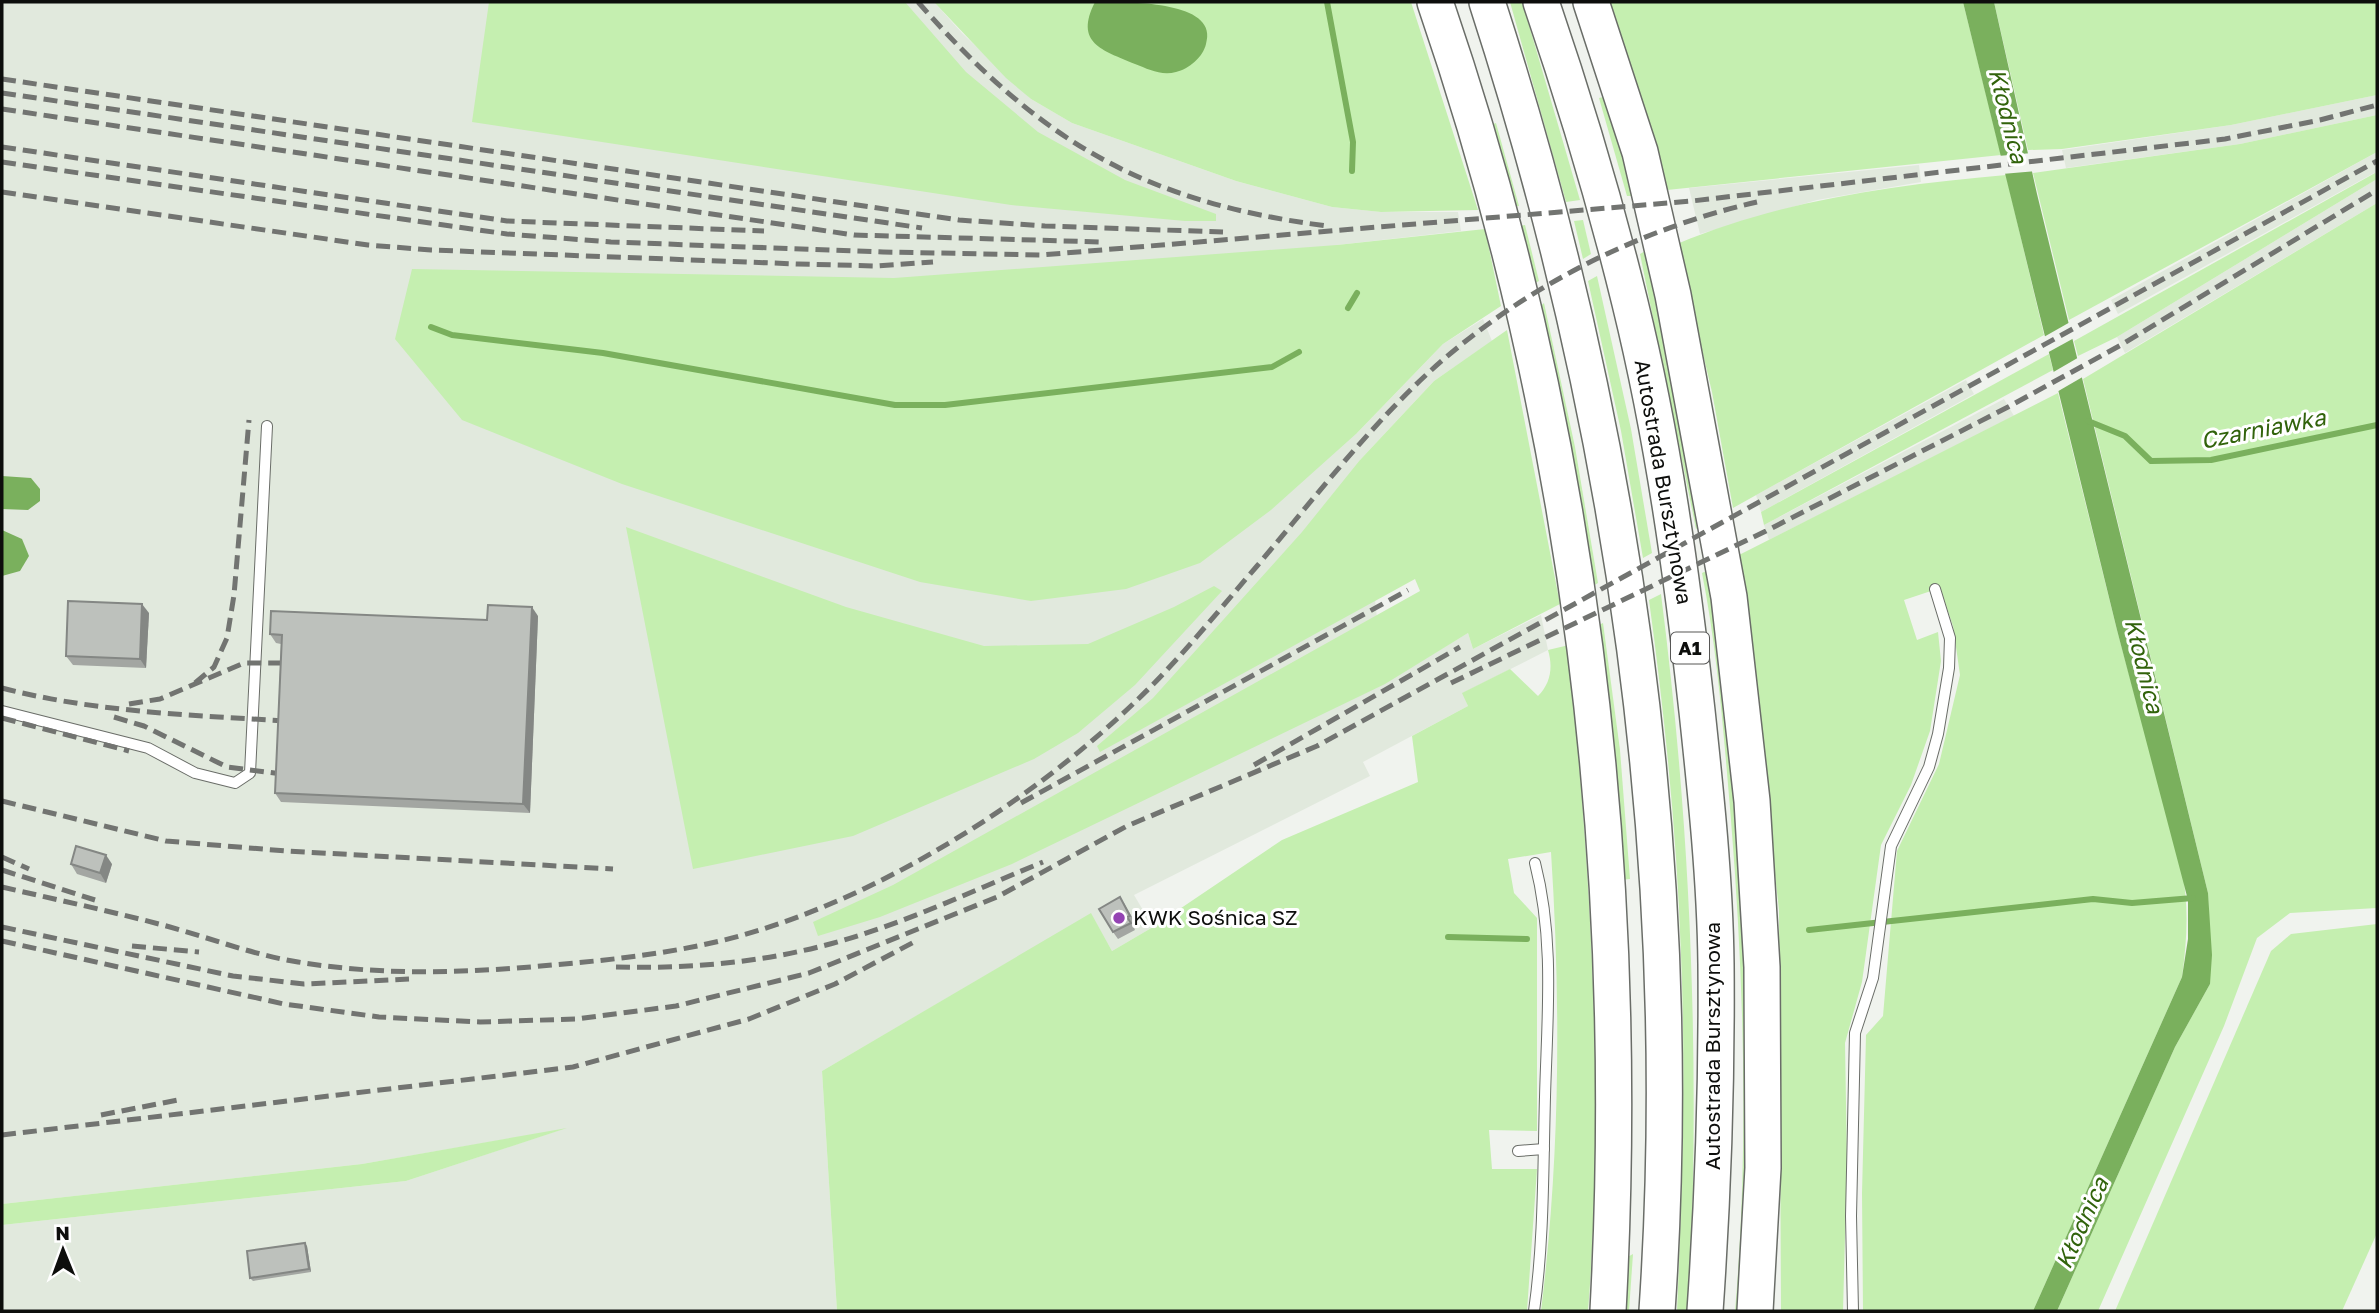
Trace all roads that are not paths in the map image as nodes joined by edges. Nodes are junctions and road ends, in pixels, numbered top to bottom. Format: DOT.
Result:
graph roads {
  1 [pos="1435,2"];
  2 [pos="1487,2"];
  3 [pos="1541,2"];
  4 [pos="1591,2"];
  5 [pos="267,426"];
  6 [pos="1935,589"];
  7 [pos="2,711"];
  8 [pos="1535,863"];
  9 [pos="1544,1149"];
  10 [pos="1518,1151"];
  11 [pos="1534,1311"];
  12 [pos="1608,1311"];
  13 [pos="1657,1311"];
  14 [pos="1705,1311"];
  15 [pos="1755,1311"];
  16 [pos="1853,1311"];
  1 -- 12 [label="highway"];
  2 -- 13 [label="highway"];
  3 -- 14 [label="highway, Autostrada Bursztynowa / A1"];
  4 -- 15 [label="highway"];
  5 -- 7 [label="lane"];
  6 -- 16 [label="lane"];
  8 -- 9 [label="lane"];
  9 -- 10 [label="lane"];
  9 -- 11 [label="lane"];
}
